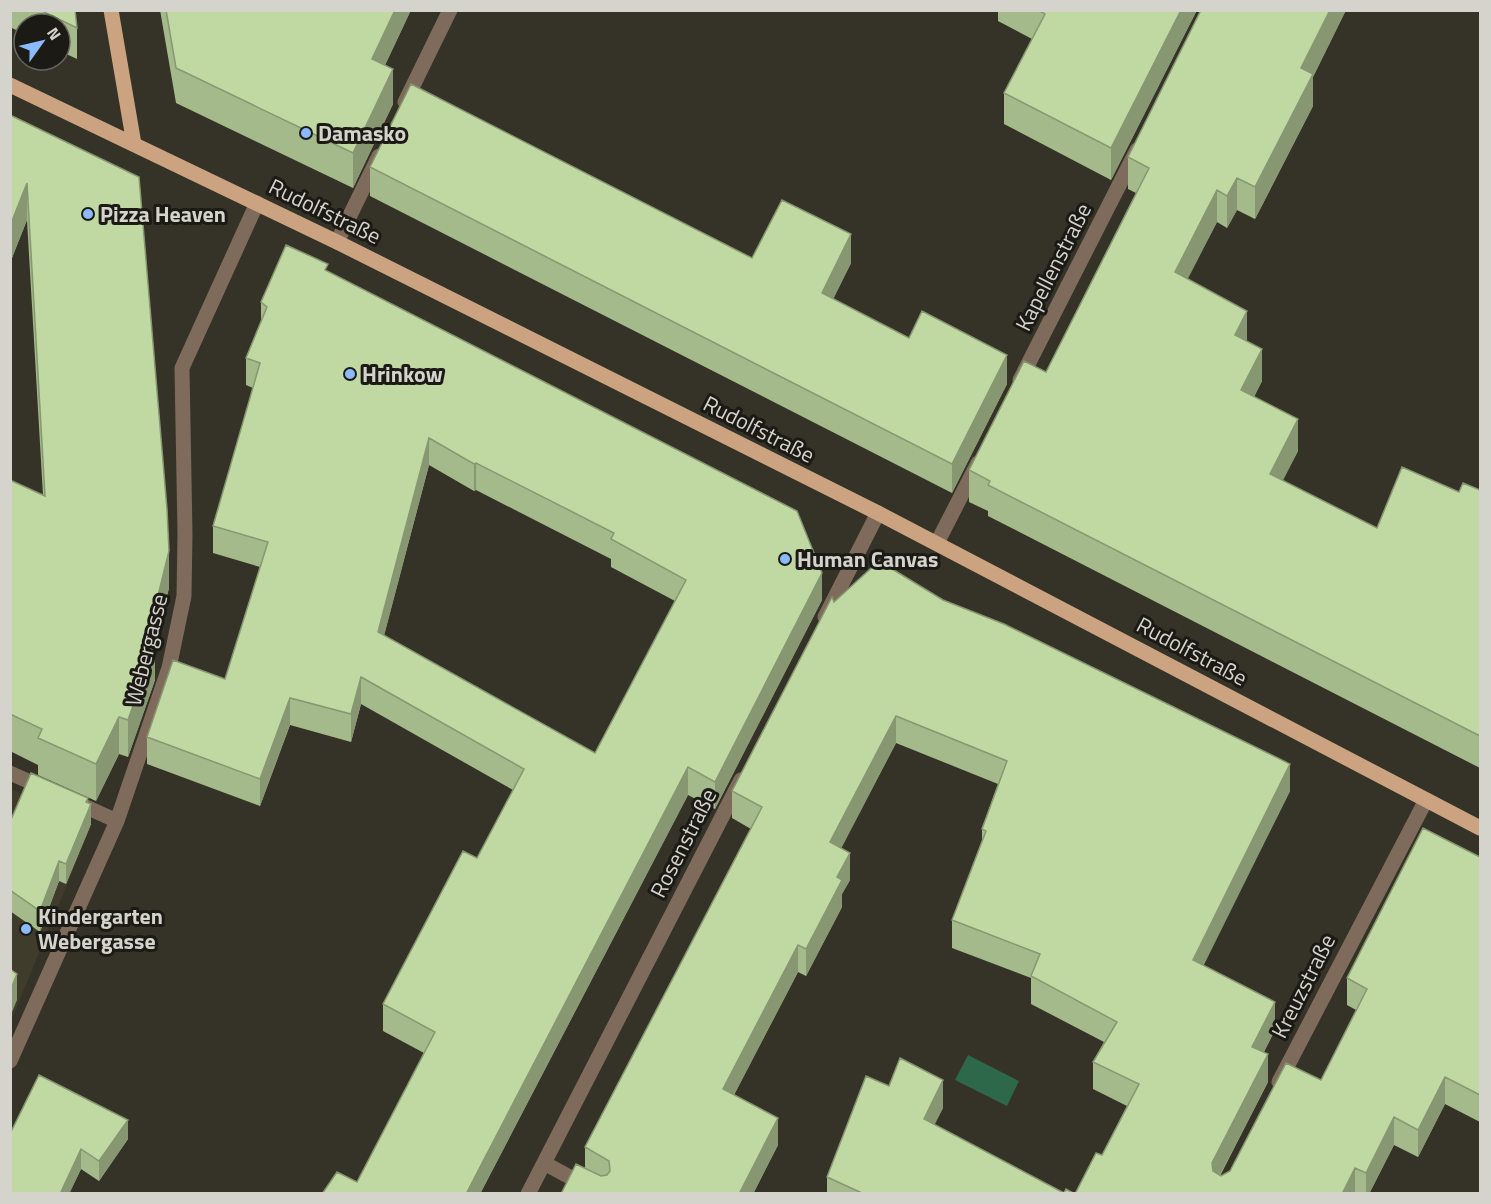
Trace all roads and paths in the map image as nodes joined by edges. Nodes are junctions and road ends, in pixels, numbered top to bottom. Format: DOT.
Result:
graph roads {
  1 [pos="111,10"];
  2 [pos="450,10"];
  3 [pos="10,85"];
  4 [pos="397,119"];
  5 [pos="387,140"];
  6 [pos="1141,142"];
  7 [pos="134,144"];
  8 [pos="257,203"];
  9 [pos="337,242"];
  10 [pos="1011,399"];
  11 [pos="984,452"];
  12 [pos="878,513"];
  13 [pos="938,543"];
  14 [pos="818,632"];
  15 [pos="746,770"];
  16 [pos="10,773"];
  17 [pos="1426,800"];
  18 [pos="117,821"];
  19 [pos="1480,828"];
  20 [pos="10,1061"];
  21 [pos="1270,1100"];
  22 [pos="544,1163"];
  23 [pos="528,1194"];
  24 [pos="601,1194"];
  1 -- 7 [label="main road"];
  2 -- 4 [label="street"];
  3 -- 7 [label="main road, Rudolfstraße"];
  5 -- 9 [label="street"];
  6 -- 10 [label="street, Kapellenstraße"];
  7 -- 8 [label="main road, Rudolfstraße"];
  8 -- 9 [label="main road, Rudolfstraße"];
  8 -- 18 [label="street, Webergasse"];
  9 -- 12 [label="main road, Rudolfstraße"];
  11 -- 13 [label="street"];
  12 -- 13 [label="main road, Rudolfstraße"];
  12 -- 14 [label="street"];
  13 -- 17 [label="main road, Rudolfstraße"];
  15 -- 22 [label="street, Rosenstraße"];
  16 -- 18 [label="street"];
  17 -- 19 [label="main road, Rudolfstraße"];
  17 -- 21 [label="street, Kreuzstraße"];
  18 -- 20 [label="street, Webergasse"];
  22 -- 23 [label="street, Rosenstraße"];
  22 -- 24 [label="street"];
}
